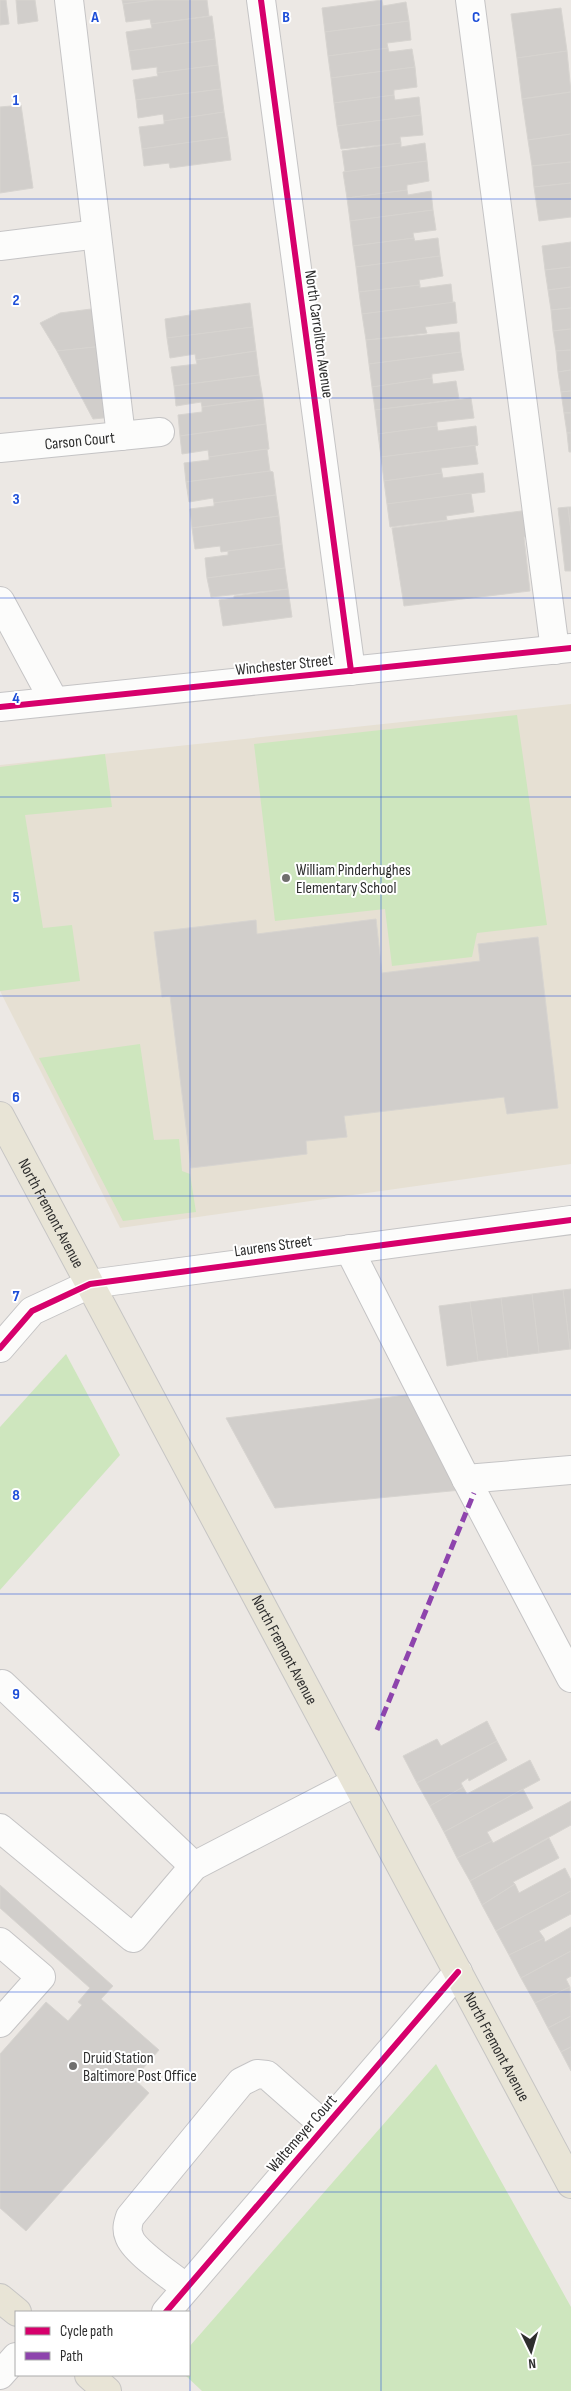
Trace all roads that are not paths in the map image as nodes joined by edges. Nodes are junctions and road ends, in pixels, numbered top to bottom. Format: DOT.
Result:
graph roads {
  1 [pos="68,0"];
  2 [pos="261,0"];
  3 [pos="470,0"];
  4 [pos="82,236"];
  5 [pos="0,246"];
  6 [pos="160,432"];
  7 [pos="121,436"];
  8 [pos="0,448"];
  9 [pos="0,601"];
  10 [pos="563,649"];
  11 [pos="351,671"];
  12 [pos="54,701"];
  13 [pos="0,707"];
  14 [pos="0,1116"];
  15 [pos="571,1220"];
  16 [pos="349,1249"];
  17 [pos="90,1284"];
  18 [pos="0,1348"];
  19 [pos="571,1470"];
  20 [pos="466,1479"];
  21 [pos="571,1678"];
  22 [pos="0,1686"];
  23 [pos="356,1782"];
  24 [pos="0,1828"];
  25 [pos="194,1866"];
  26 [pos="0,1942"];
  27 [pos="458,1972"];
  28 [pos="0,2023"];
  29 [pos="325,2126"];
  30 [pos="571,2184"];
  31 [pos="186,2288"];
  32 [pos="0,2298"];
  33 [pos="15,2311"];
  34 [pos="167,2311"];
  35 [pos="15,2358"];
  36 [pos="0,2375"];
  1 -- 7 [label="street"];
  2 -- 11 [label="street, North Carrollton Avenue"];
  3 -- 10 [label="street"];
  4 -- 5 [label="street"];
  6 -- 7 [label="street, Carson Court"];
  7 -- 8 [label="street, Carson Court"];
  9 -- 12 [label="street"];
  10 -- 11 [label="street, Winchester Street"];
  11 -- 12 [label="street, Winchester Street"];
  12 -- 13 [label="street, Winchester Street"];
  14 -- 17 [label="main road, North Fremont Avenue"];
  15 -- 16 [label="street, Laurens Street"];
  16 -- 17 [label="street, Laurens Street"];
  16 -- 20 [label="street"];
  17 -- 18 [label="street, Laurens Street"];
  17 -- 23 [label="main road, North Fremont Avenue"];
  19 -- 20 [label="street"];
  20 -- 21 [label="street"];
  22 -- 25 [label="street"];
  23 -- 25 [label="street"];
  23 -- 27 [label="main road, North Fremont Avenue"];
  24 -- 25 [label="street"];
  26 -- 28 [label="street"];
  27 -- 29 [label="street, Waltemeyer Court"];
  27 -- 30 [label="main road, North Fremont Avenue"];
  29 -- 31 [label="street, Waltemeyer Court"];
  29 -- 31 [label="street"];
  31 -- 34 [label="street, Waltemeyer Court"];
  32 -- 33 [label="main road"];
  35 -- 36 [label="street"];
}
